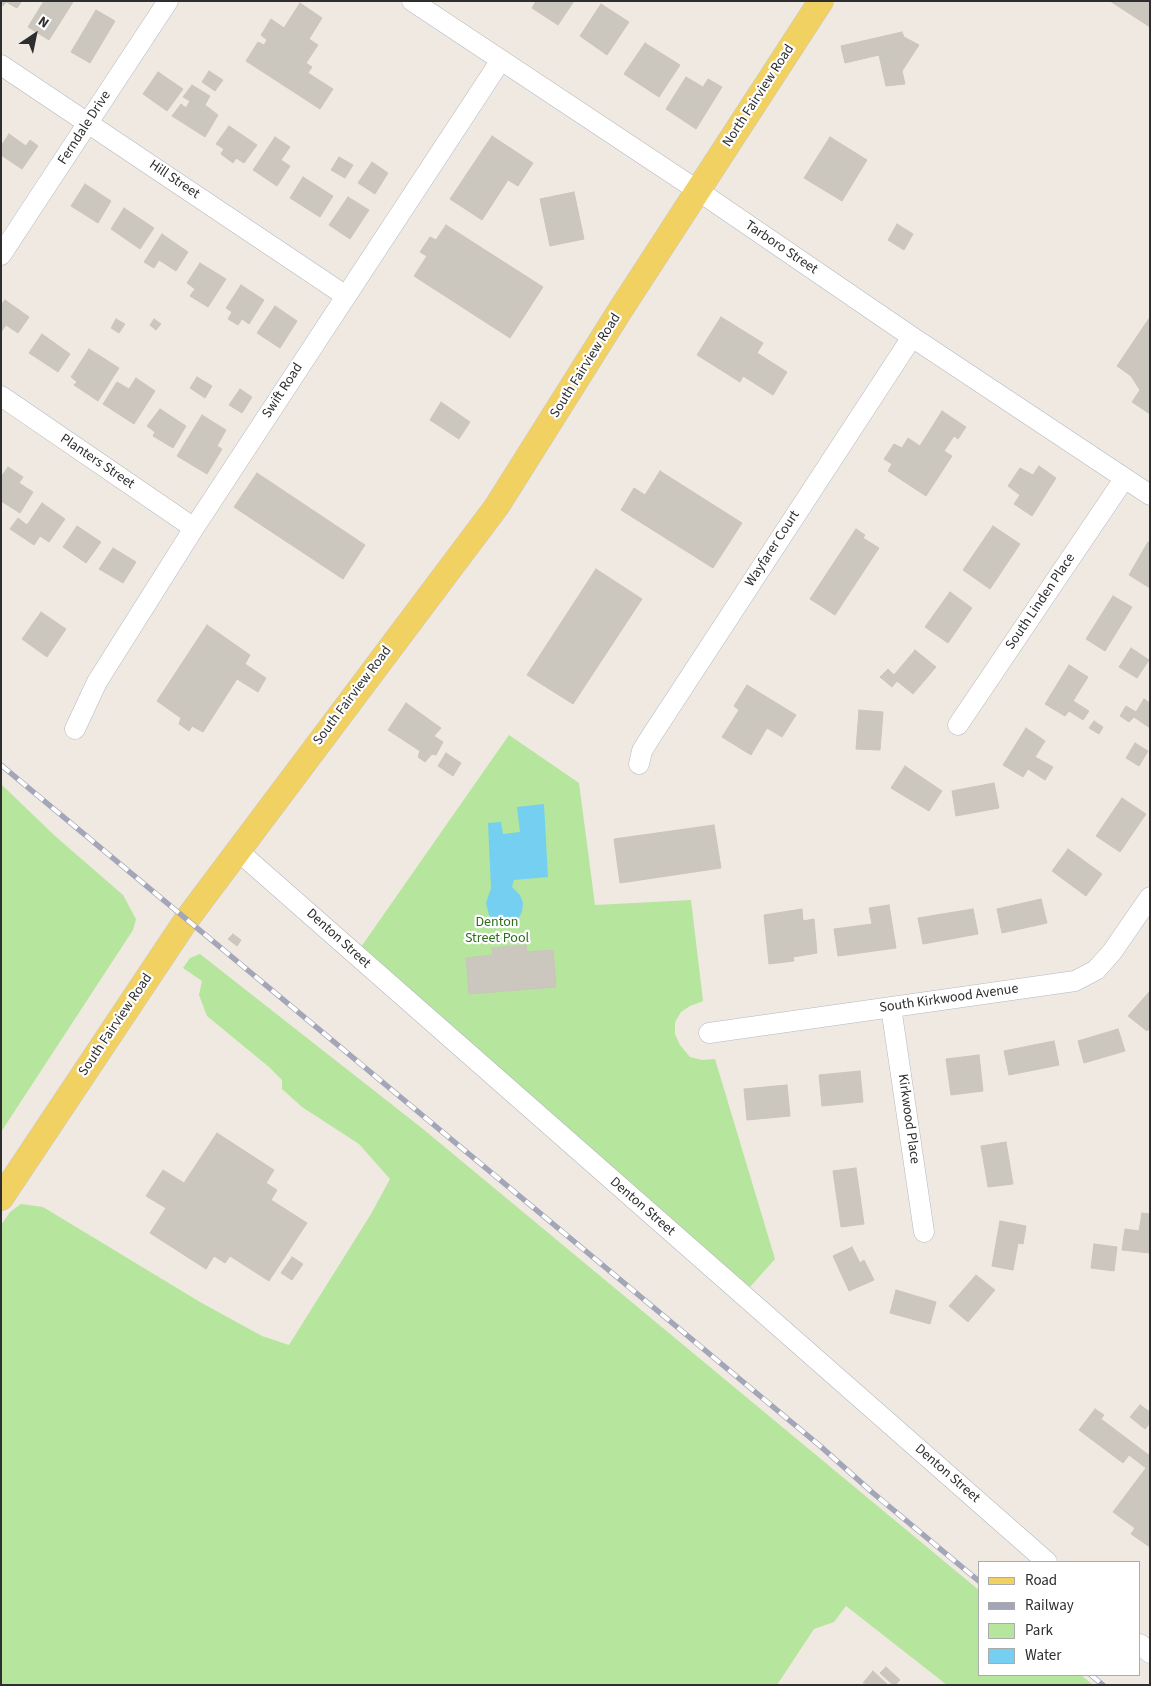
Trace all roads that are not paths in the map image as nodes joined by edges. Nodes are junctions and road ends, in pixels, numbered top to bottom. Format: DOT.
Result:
graph roads {
  1 [pos="168,1"];
  2 [pos="412,1"];
  3 [pos="821,1"];
  4 [pos="501,60"];
  5 [pos="1,65"];
  6 [pos="88,122"];
  7 [pos="697,190"];
  8 [pos="1,255"];
  9 [pos="346,296"];
  10 [pos="912,337"];
  11 [pos="1,396"];
  12 [pos="1124,479"];
  13 [pos="1150,495"];
  14 [pos="194,528"];
  15 [pos="958,725"];
  16 [pos="76,729"];
  17 [pos="639,764"];
  18 [pos="238,851"];
  19 [pos="1150,897"];
  20 [pos="891,1007"];
  21 [pos="709,1034"];
  22 [pos="1,1198"];
  23 [pos="924,1232"];
  24 [pos="1046,1561"];
  1 -- 6 [label="street, Ferndale Drive"];
  2 -- 4 [label="street, Tarboro Street"];
  3 -- 7 [label="main road, North Fairview Road"];
  4 -- 7 [label="street, Tarboro Street"];
  4 -- 9 [label="street, Swift Road"];
  5 -- 6 [label="street, Hill Street"];
  6 -- 8 [label="street, Ferndale Drive"];
  6 -- 9 [label="street, Hill Street"];
  7 -- 10 [label="street, Tarboro Street"];
  7 -- 18 [label="main road, South Fairview Road"];
  9 -- 14 [label="street, Swift Road"];
  10 -- 12 [label="street, Tarboro Street"];
  10 -- 17 [label="street, Wayfarer Court"];
  11 -- 14 [label="street, Planters Street"];
  12 -- 13 [label="street, Tarboro Street"];
  12 -- 15 [label="street, South Linden Place"];
  14 -- 16 [label="street, Swift Road"];
  18 -- 22 [label="main road, South Fairview Road"];
  18 -- 24 [label="street, Denton Street"];
  19 -- 20 [label="street, South Kirkwood Avenue"];
  20 -- 21 [label="street, South Kirkwood Avenue"];
  20 -- 23 [label="street, Kirkwood Place"];
}
